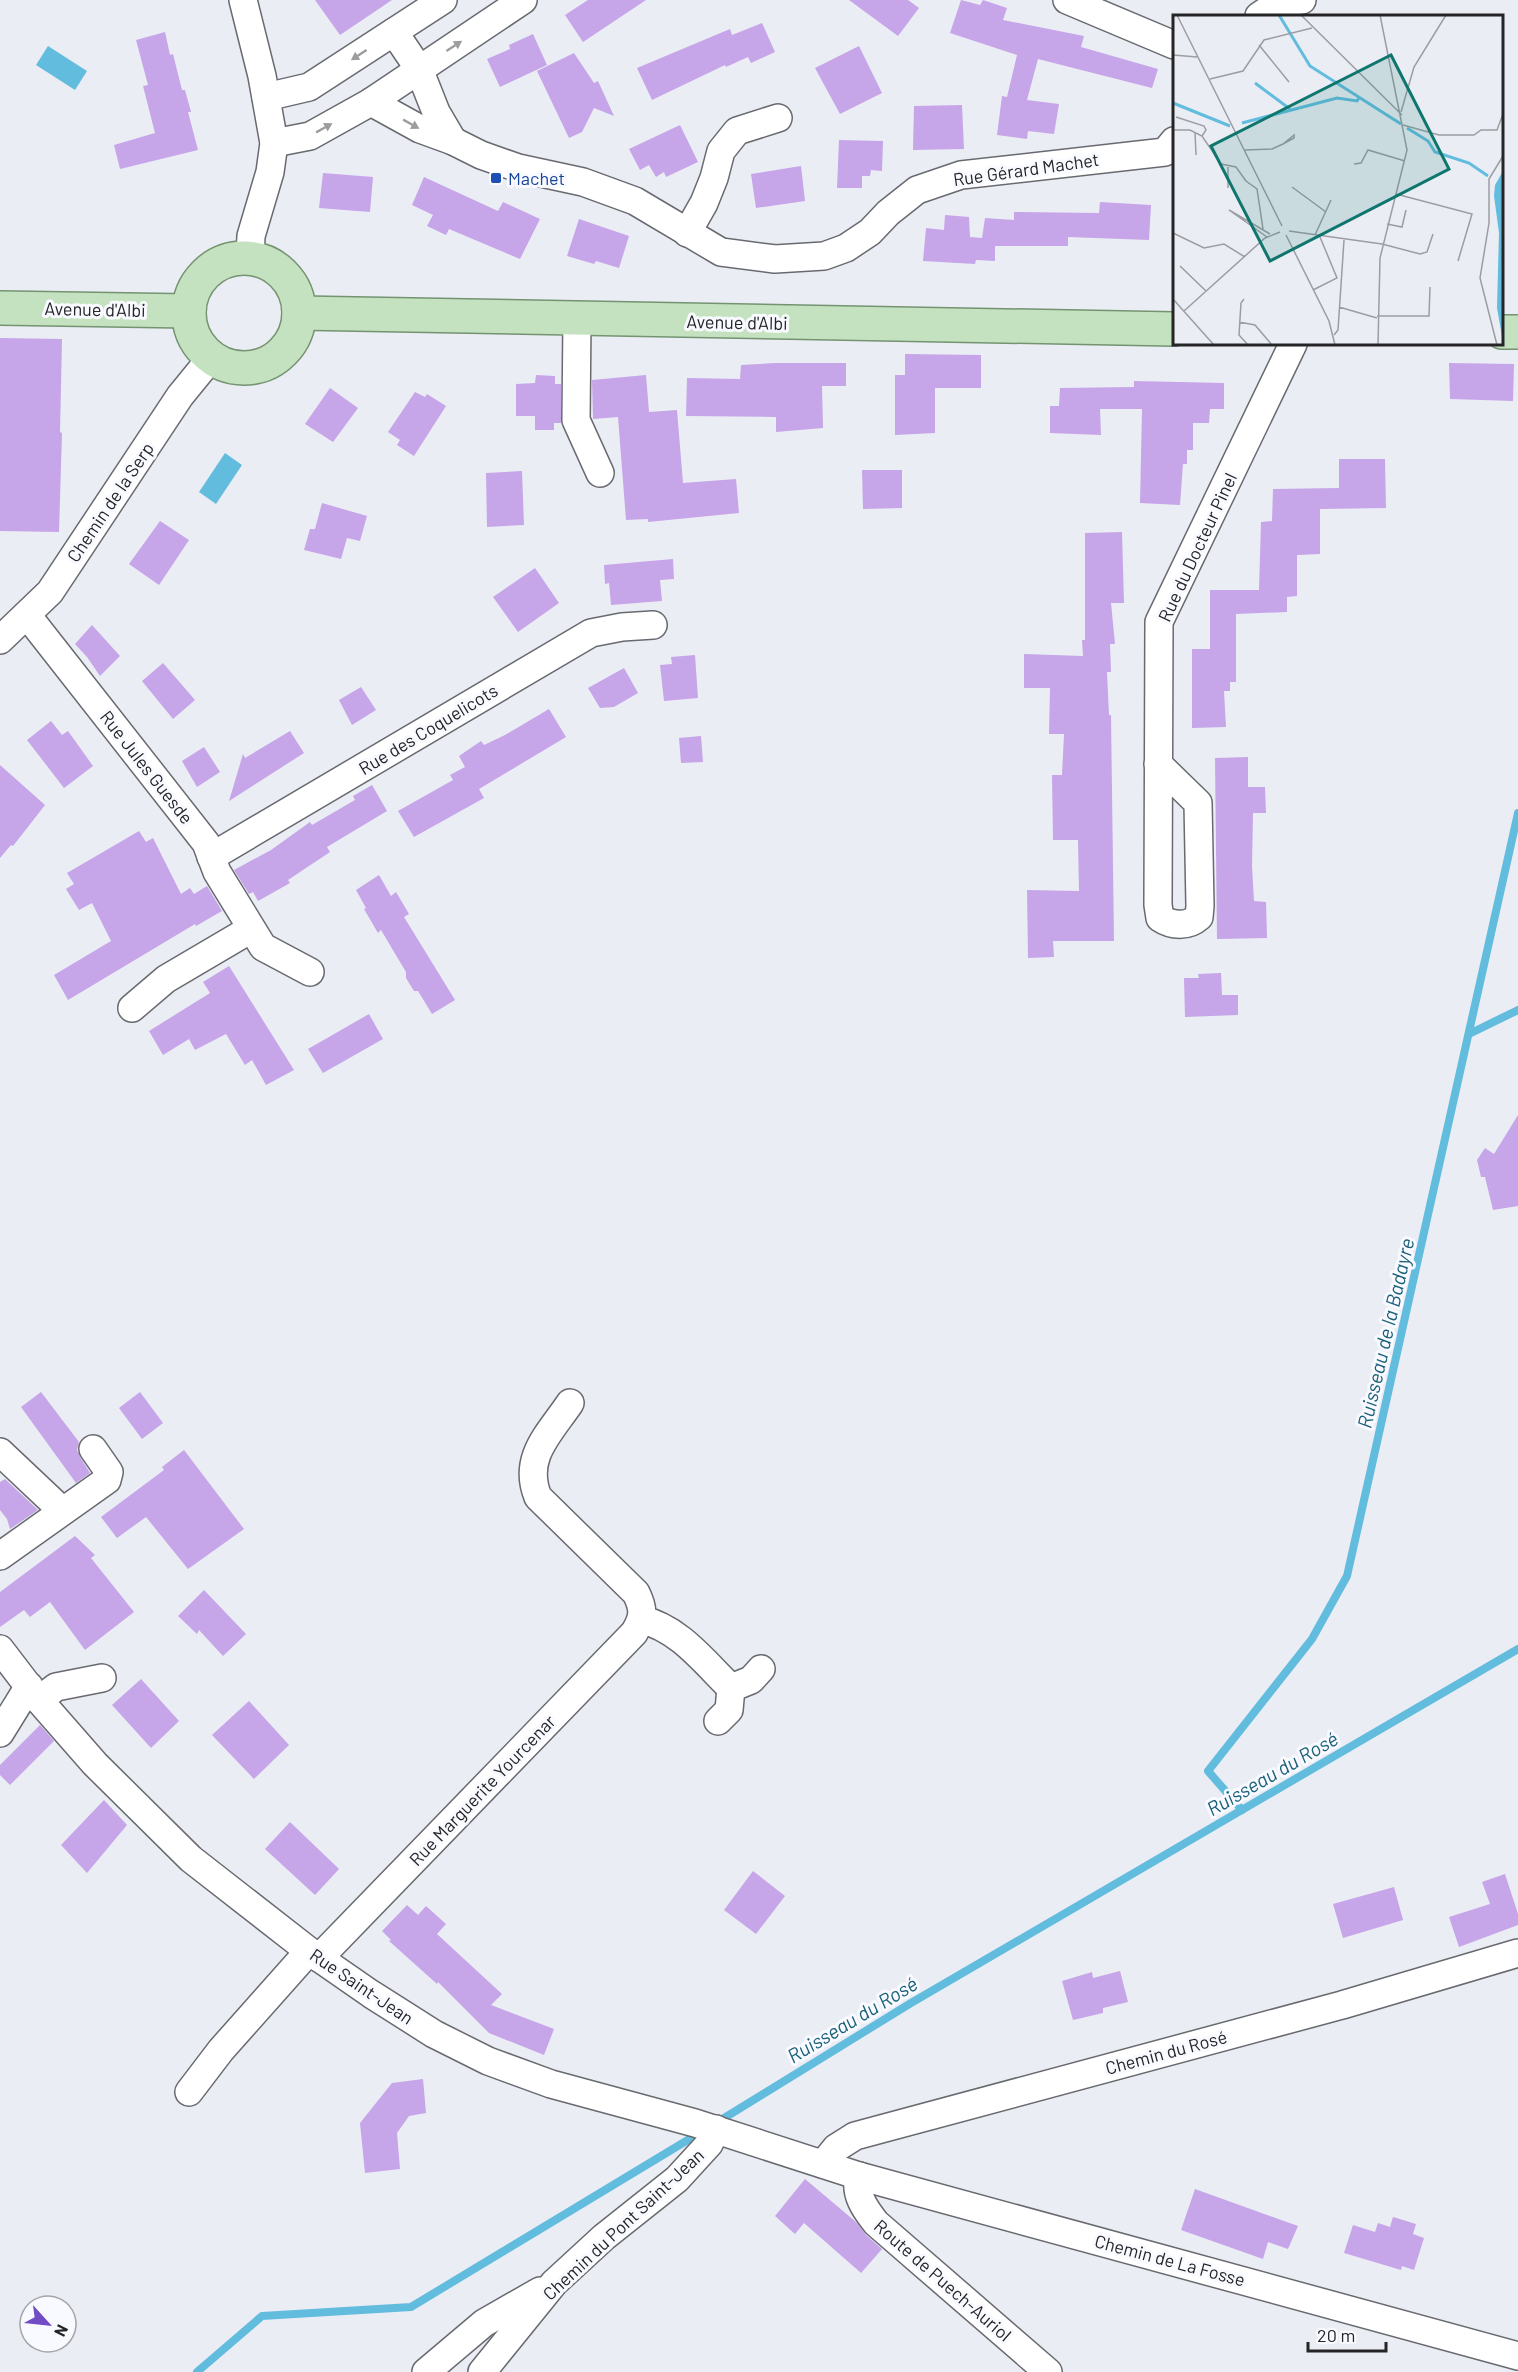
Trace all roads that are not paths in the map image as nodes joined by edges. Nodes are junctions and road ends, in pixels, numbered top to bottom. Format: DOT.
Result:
graph roads {
  1 [pos="243,0"];
  2 [pos="443,0"];
  3 [pos="523,0"];
  4 [pos="1067,0"];
  5 [pos="394,32"];
  6 [pos="1173,45"];
  7 [pos="419,69"];
  8 [pos="266,97"];
  9 [pos="371,102"];
  10 [pos="778,118"];
  11 [pos="453,141"];
  12 [pos="273,143"];
  13 [pos="1171,153"];
  14 [pos="687,233"];
  15 [pos="250,258"];
  16 [pos="0,308"];
  17 [pos="189,311"];
  18 [pos="299,313"];
  19 [pos="577,319"];
  20 [pos="1173,329"];
  21 [pos="1293,345"];
  22 [pos="211,358"];
  23 [pos="600,474"];
  24 [pos="27,615"];
  25 [pos="653,625"];
  26 [pos="0,640"];
  27 [pos="1158,764"];
  28 [pos="211,857"];
  29 [pos="251,929"];
  30 [pos="310,972"];
  31 [pos="132,1008"];
  32 [pos="570,1403"];
  33 [pos="93,1449"];
  34 [pos="0,1452"];
  35 [pos="61,1512"];
  36 [pos="0,1556"];
  37 [pos="642,1620"];
  38 [pos="0,1649"];
  39 [pos="762,1669"];
  40 [pos="102,1678"];
  41 [pos="731,1688"];
  42 [pos="34,1693"];
  43 [pos="718,1721"];
  44 [pos="0,1733"];
  45 [pos="1518,1953"];
  46 [pos="314,1954"];
  47 [pos="189,2092"];
  48 [pos="705,2126"];
  49 [pos="823,2164"];
  50 [pos="859,2176"];
  51 [pos="554,2283"];
  52 [pos="1518,2356"];
  53 [pos="426,2372"];
  54 [pos="482,2372"];
  55 [pos="1048,2372"];
  1 -- 8 [label="street"];
  2 -- 5 [label="street"];
  7 -- 3 [label="street, one-way"];
  4 -- 6 [label="street"];
  5 -- 7 [label="street"];
  5 -- 8 [label="street, one-way"];
  7 -- 9 [label="street"];
  7 -- 11 [label="street"];
  8 -- 12 [label="street"];
  9 -- 11 [label="street, Rue Gérard Machet, one-way"];
  12 -- 9 [label="street, one-way"];
  10 -- 14 [label="street"];
  11 -- 14 [label="street, Rue Gérard Machet"];
  12 -- 15 [label="street"];
  13 -- 14 [label="street, Rue Gérard Machet"];
  15 -- 17 [label="main road"];
  15 -- 18 [label="main road"];
  16 -- 17 [label="main road, Avenue d'Albi"];
  17 -- 22 [label="main road"];
  18 -- 19 [label="main road, Avenue d'Albi"];
  18 -- 22 [label="main road"];
  19 -- 20 [label="main road, Avenue d'Albi"];
  19 -- 23 [label="street"];
  21 -- 27 [label="street, Rue du Docteur Pinel"];
  22 -- 24 [label="street, Chemin de la Serp"];
  24 -- 26 [label="street, Chemin de la Serp"];
  24 -- 28 [label="street, Rue Jules Guesde"];
  25 -- 28 [label="street, Rue des Coquelicots"];
  27 -- 27 [label="street, Rue du Docteur Pinel"];
  28 -- 29 [label="street, Rue Jules Guesde"];
  29 -- 30 [label="street, Rue Jules Guesde"];
  29 -- 31 [label="street"];
  32 -- 37 [label="street"];
  33 -- 35 [label="street"];
  34 -- 35 [label="street"];
  35 -- 36 [label="street"];
  37 -- 41 [label="street"];
  37 -- 46 [label="street, Rue Marguerite Yourcenar"];
  38 -- 42 [label="street, Rue Saint-Jean"];
  39 -- 41 [label="street"];
  40 -- 42 [label="street"];
  41 -- 43 [label="street"];
  42 -- 44 [label="street"];
  42 -- 46 [label="street, Rue Saint-Jean"];
  45 -- 49 [label="street, Chemin du Rosé"];
  46 -- 47 [label="street, Rue Marguerite Yourcenar"];
  46 -- 48 [label="street, Rue Saint-Jean"];
  48 -- 49 [label="street, Rue Saint-Jean"];
  48 -- 51 [label="street, Chemin du Pont Saint-Jean"];
  49 -- 50 [label="street, Chemin de La Fosse"];
  50 -- 52 [label="street, Chemin de La Fosse"];
  50 -- 55 [label="street, Route de Puech-Auriol"];
  51 -- 53 [label="street"];
  51 -- 54 [label="street, Chemin du Pont Saint-Jean"];
}
